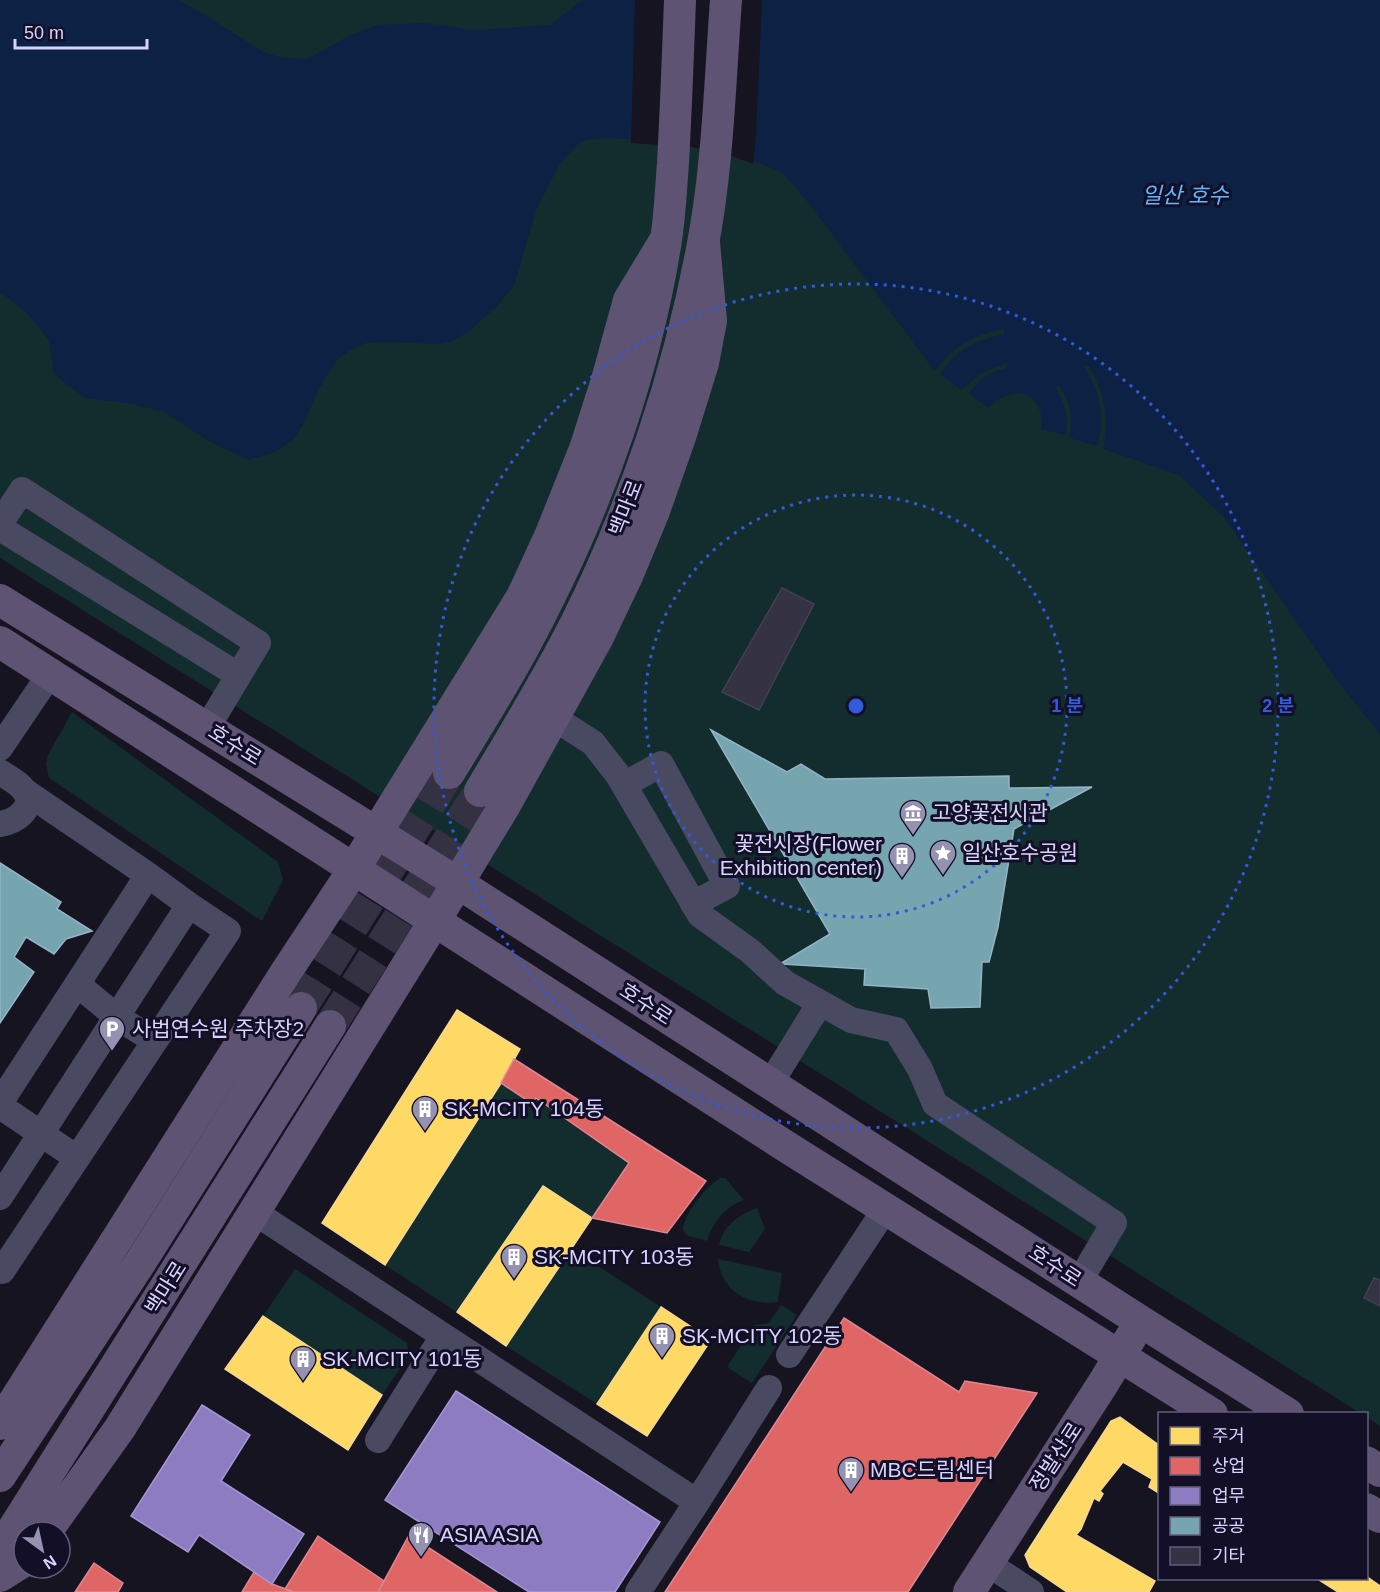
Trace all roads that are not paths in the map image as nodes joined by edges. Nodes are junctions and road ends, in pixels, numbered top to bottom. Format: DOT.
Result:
graph roads {
  1 [pos="680,0"];
  2 [pos="726,0"];
  3 [pos="666,239"];
  4 [pos="704,242"];
  5 [pos="0,526"];
  6 [pos="0,600"];
  7 [pos="0,642"];
  8 [pos="50,674"];
  9 [pos="238,675"];
  10 [pos="554,718"];
  11 [pos="207,728"];
  12 [pos="0,748"];
  13 [pos="0,772"];
  14 [pos="448,773"];
  15 [pos="624,785"];
  16 [pos="480,790"];
  17 [pos="26,792"];
  18 [pos="0,824"];
  19 [pos="376,832"];
  20 [pos="354,869"];
  21 [pos="148,875"];
  22 [pos="458,883"];
  23 [pos="693,904"];
  24 [pos="189,905"];
  25 [pos="434,922"];
  26 [pos="77,984"];
  27 [pos="820,1003"];
  28 [pos="301,1008"];
  29 [pos="117,1017"];
  30 [pos="330,1026"];
  31 [pos="155,1041"];
  32 [pos="770,1084"];
  33 [pos="0,1104"];
  34 [pos="40,1134"];
  35 [pos="77,1158"];
  36 [pos="0,1197"];
  37 [pos="886,1208"];
  38 [pos="254,1212"];
  39 [pos="0,1270"];
  40 [pos="1079,1282"];
  41 [pos="1140,1321"];
  42 [pos="443,1336"];
  43 [pos="789,1355"];
  44 [pos="1120,1356"];
  45 [pos="770,1388"];
  46 [pos="1210,1412"];
  47 [pos="1286,1412"];
  48 [pos="0,1424"];
  49 [pos="378,1440"];
  50 [pos="0,1476"];
  51 [pos="697,1502"];
  52 [pos="55,1520"];
  53 [pos="0,1550"];
  54 [pos="987,1563"];
  55 [pos="638,1592"];
  56 [pos="969,1592"];
  57 [pos="1031,1592"];
  1 -- 3 [label="main road, 백마로"];
  2 -- 4 [label="main road, 백마로"];
  3 -- 14 [label="main road, 백마로"];
  3 -- 19 [label="main road"];
  4 -- 10 [label="main road"];
  4 -- 16 [label="main road, 백마로"];
  5 -- 9 [label="street"];
  5 -- 9 [label="street"];
  6 -- 11 [label="main road, 호수로"];
  7 -- 8 [label="main road, 호수로"];
  8 -- 12 [label="street"];
  8 -- 20 [label="main road, 호수로"];
  9 -- 11 [label="street"];
  10 -- 15 [label="street"];
  10 -- 22 [label="main road"];
  11 -- 19 [label="main road, 호수로"];
  13 -- 17 [label="street"];
  15 -- 23 [label="street"];
  15 -- 23 [label="street"];
  17 -- 18 [label="street"];
  17 -- 21 [label="street"];
  19 -- 20 [label="main road"];
  19 -- 22 [label="main road, 호수로"];
  20 -- 25 [label="main road, 호수로"];
  20 -- 48 [label="main road"];
  21 -- 24 [label="street"];
  21 -- 26 [label="street"];
  22 -- 25 [label="main road"];
  22 -- 32 [label="main road, 호수로"];
  23 -- 27 [label="street"];
  24 -- 29 [label="street"];
  24 -- 31 [label="street"];
  25 -- 37 [label="main road, 호수로"];
  25 -- 38 [label="main road"];
  26 -- 29 [label="street"];
  26 -- 33 [label="street"];
  27 -- 32 [label="street"];
  27 -- 40 [label="street"];
  28 -- 50 [label="main road, 백마로"];
  29 -- 31 [label="street"];
  29 -- 34 [label="street"];
  30 -- 53 [label="main road, 백마로"];
  31 -- 35 [label="street"];
  32 -- 40 [label="main road, 호수로"];
  33 -- 34 [label="street"];
  34 -- 35 [label="street"];
  34 -- 36 [label="street"];
  35 -- 39 [label="street"];
  37 -- 43 [label="street"];
  37 -- 44 [label="main road, 호수로"];
  38 -- 42 [label="street"];
  38 -- 52 [label="main road"];
  40 -- 41 [label="main road, 호수로"];
  41 -- 44 [label="main road, 정발산로"];
  41 -- 47 [label="main road, 호수로"];
  42 -- 49 [label="street"];
  42 -- 51 [label="street"];
  44 -- 46 [label="main road, 호수로"];
  44 -- 54 [label="main road, 정발산로"];
  45 -- 51 [label="street"];
  51 -- 55 [label="street"];
  54 -- 56 [label="main road, 정발산로"];
  54 -- 57 [label="street"];
}
